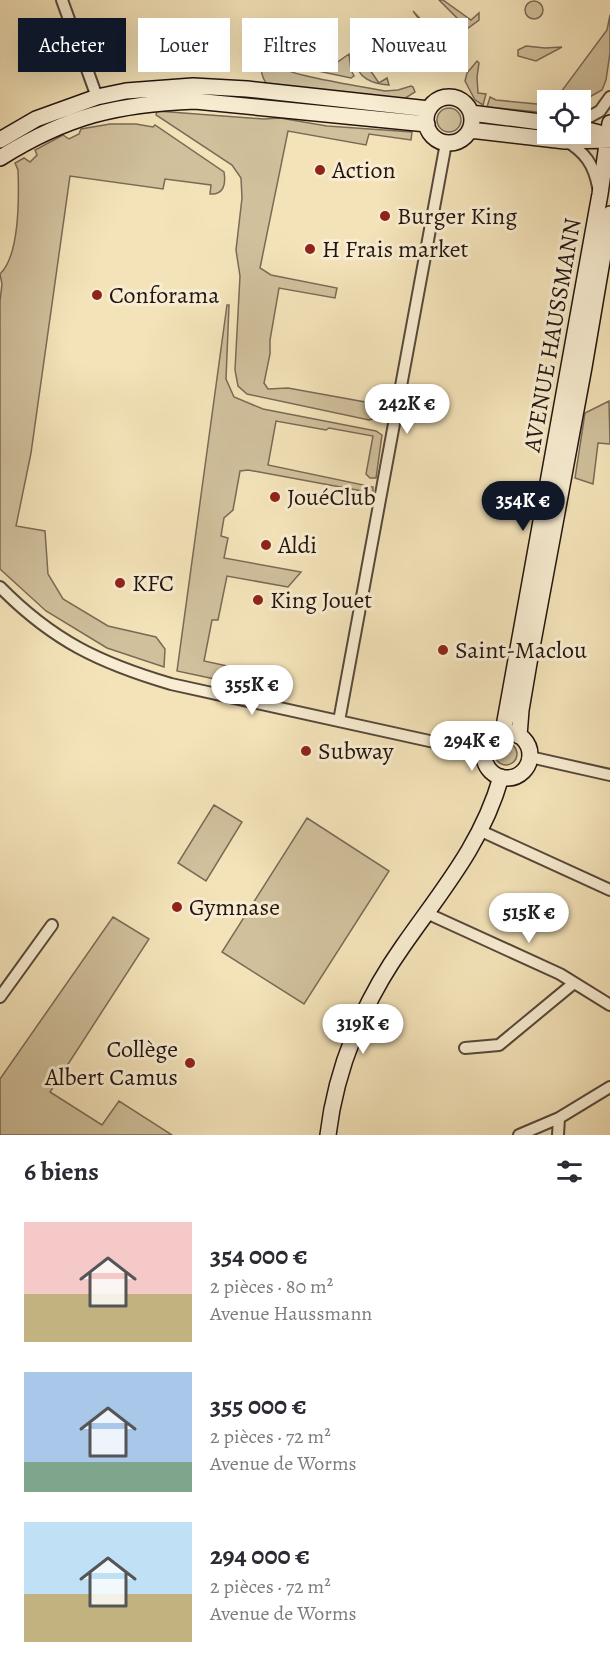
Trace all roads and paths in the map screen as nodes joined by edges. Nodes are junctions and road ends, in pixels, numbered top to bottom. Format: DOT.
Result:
graph roads {
  1 [pos="62,0"];
  2 [pos="97,97"];
  3 [pos="610,97"];
  4 [pos="471,113"];
  5 [pos="591,116"];
  6 [pos="428,117"];
  7 [pos="537,122"];
  8 [pos="470,130"];
  9 [pos="591,131"];
  10 [pos="609,135"];
  11 [pos="591,137"];
  12 [pos="537,138"];
  13 [pos="0,140"];
  14 [pos="447,142"];
  15 [pos="571,144"];
  16 [pos="0,158"];
  17 [pos="600,194"];
  18 [pos="610,214"];
  19 [pos="0,587"];
  20 [pos="339,721"];
  21 [pos="503,732"];
  22 [pos="519,736"];
  23 [pos="484,753"];
  24 [pos="530,757"];
  25 [pos="610,776"];
  26 [pos="501,777"];
  27 [pos="481,831"];
  28 [pos="610,890"];
  29 [pos="428,912"];
  30 [pos="52,925"];
  31 [pos="574,983"];
  32 [pos="0,997"];
  33 [pos="610,1005"];
  34 [pos="465,1048"];
  35 [pos="610,1087"];
  36 [pos="558,1118"];
  37 [pos="328,1135"];
  38 [pos="519,1135"];
  39 [pos="558,1135"];
  1 -- 2 [label="street"];
  2 -- 6 [label="street"];
  2 -- 13 [label="street"];
  3 -- 5 [label="street"];
  4 -- 6 [label="street"];
  4 -- 7 [label="street"];
  4 -- 8 [label="street"];
  6 -- 14 [label="street"];
  6 -- 16 [label="street"];
  8 -- 12 [label="street"];
  8 -- 14 [label="street"];
  9 -- 10 [label="street"];
  10 -- 11 [label="street"];
  10 -- 17 [label="street, AVENUE HAUSSMANN"];
  14 -- 20 [label="street"];
  15 -- 17 [label="street"];
  17 -- 21 [label="street, AVENUE HAUSSMANN"];
  18 -- 22 [label="street, AVENUE HAUSSMANN"];
  19 -- 20 [label="street"];
  20 -- 23 [label="street"];
  21 -- 22 [label="street"];
  21 -- 23 [label="street"];
  22 -- 24 [label="street"];
  23 -- 26 [label="street"];
  24 -- 25 [label="street"];
  24 -- 26 [label="street"];
  26 -- 27 [label="street"];
  27 -- 28 [label="street"];
  27 -- 29 [label="street"];
  29 -- 31 [label="street"];
  29 -- 37 [label="street"];
  30 -- 32 [label="street"];
  31 -- 33 [label="street"];
  31 -- 34 [label="street"];
  35 -- 36 [label="street"];
  36 -- 38 [label="street"];
  36 -- 39 [label="street"];
}
